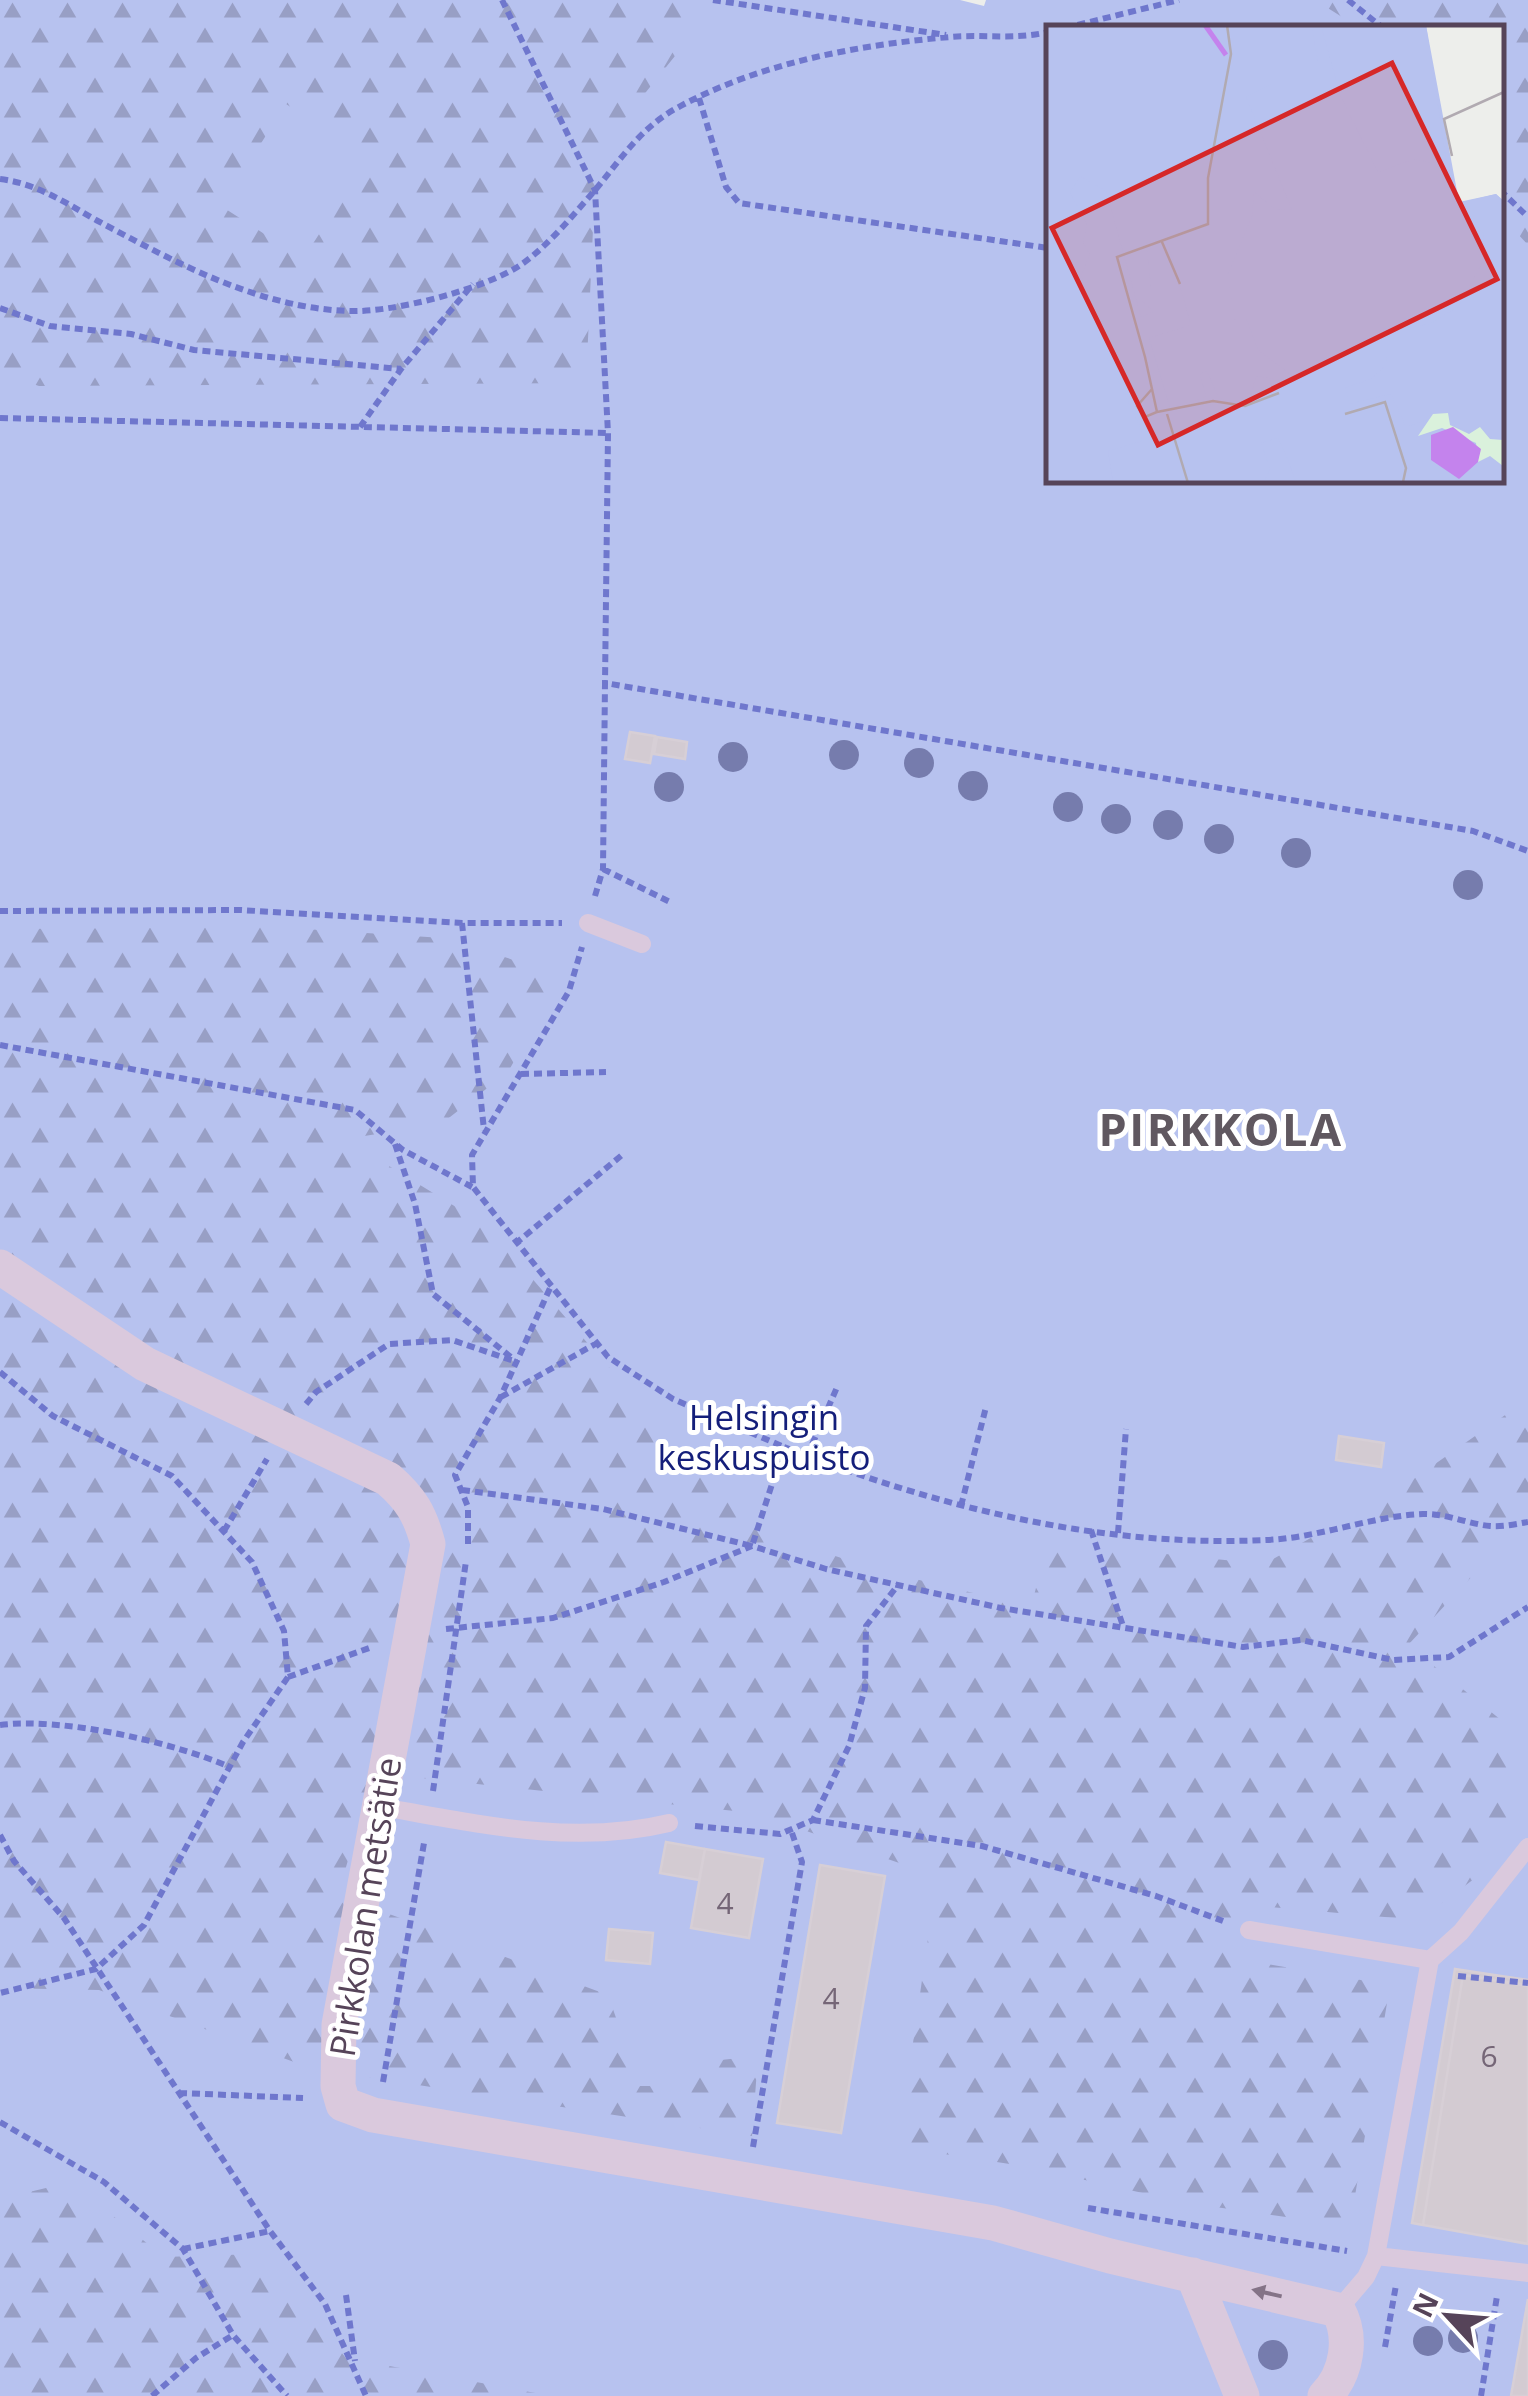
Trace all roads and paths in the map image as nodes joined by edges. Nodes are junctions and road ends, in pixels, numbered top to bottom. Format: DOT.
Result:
graph roads {
  1 [pos="502,0"];
  2 [pos="713,0"];
  3 [pos="1179,0"];
  4 [pos="1348,0"];
  5 [pos="1078,25"];
  6 [pos="1380,25"];
  7 [pos="1046,32"];
  8 [pos="952,36"];
  9 [pos="699,98"];
  10 [pos="0,180"];
  11 [pos="595,190"];
  12 [pos="1503,193"];
  13 [pos="1528,217"];
  14 [pos="1046,248"];
  15 [pos="474,283"];
  16 [pos="0,308"];
  17 [pos="401,369"];
  18 [pos="0,418"];
  19 [pos="360,427"];
  20 [pos="608,433"];
  21 [pos="605,683"];
  22 [pos="1528,851"];
  23 [pos="603,868"];
  24 [pos="672,903"];
  25 [pos="0,911"];
  26 [pos="588,923"];
  27 [pos="462,924"];
  28 [pos="642,944"];
  29 [pos="0,1044"];
  30 [pos="606,1072"];
  31 [pos="520,1074"];
  32 [pos="484,1131"];
  33 [pos="395,1144"];
  34 [pos="622,1155"];
  35 [pos="473,1187"];
  36 [pos="515,1244"];
  37 [pos="0,1267"];
  38 [pos="551,1286"];
  39 [pos="597,1344"];
  40 [pos="517,1362"];
  41 [pos="0,1372"];
  42 [pos="838,1385"];
  43 [pos="500,1398"];
  44 [pos="986,1407"];
  45 [pos="1126,1428"];
  46 [pos="284,1429"];
  47 [pos="784,1447"];
  48 [pos="807,1456"];
  49 [pos="455,1475"];
  50 [pos="462,1490"];
  51 [pos="961,1506"];
  52 [pos="1528,1522"];
  53 [pos="1091,1530"];
  54 [pos="224,1531"];
  55 [pos="1118,1533"];
  56 [pos="752,1546"];
  57 [pos="899,1584"];
  58 [pos="1528,1607"];
  59 [pos="1123,1626"];
  60 [pos="412,1633"];
  61 [pos="288,1677"];
  62 [pos="0,1725"];
  63 [pos="230,1767"];
  64 [pos="382,1807"];
  65 [pos="813,1820"];
  66 [pos="669,1823"];
  67 [pos="791,1830"];
  68 [pos="0,1835"];
  69 [pos="1528,1847"];
  70 [pos="1249,1930"];
  71 [pos="1430,1960"];
  72 [pos="96,1969"];
  73 [pos="1528,1983"];
  74 [pos="1456,1984"];
  75 [pos="0,1994"];
  76 [pos="338,2086"];
  77 [pos="180,2093"];
  78 [pos="0,2122"];
  79 [pos="752,2153"];
  80 [pos="270,2231"];
  81 [pos="183,2248"];
  82 [pos="1376,2256"];
  83 [pos="1400,2259"];
  84 [pos="1502,2269"];
  85 [pos="1528,2273"];
  86 [pos="1193,2275"];
  87 [pos="346,2295"];
  88 [pos="1338,2310"];
  89 [pos="232,2335"];
  90 [pos="1382,2363"];
  91 [pos="356,2368"];
  92 [pos="152,2396"];
  93 [pos="287,2396"];
  94 [pos="366,2396"];
  95 [pos="1242,2396"];
  96 [pos="1325,2396"];
  97 [pos="1480,2396"];
  1 -- 11 [label="path"];
  2 -- 8 [label="path"];
  3 -- 5 [label="path"];
  4 -- 6 [label="path"];
  7 -- 8 [label="path"];
  8 -- 9 [label="path"];
  9 -- 11 [label="path"];
  9 -- 14 [label="path"];
  10 -- 15 [label="path"];
  11 -- 15 [label="path"];
  11 -- 20 [label="path"];
  12 -- 13 [label="path"];
  15 -- 17 [label="path"];
  16 -- 17 [label="path"];
  17 -- 19 [label="path"];
  18 -- 19 [label="path"];
  19 -- 20 [label="path"];
  20 -- 21 [label="path"];
  21 -- 22 [label="path"];
  21 -- 23 [label="path"];
  23 -- 24 [label="path"];
  23 -- 26 [label="path"];
  25 -- 27 [label="path"];
  26 -- 27 [label="path"];
  26 -- 28 [label="lane"];
  26 -- 31 [label="path"];
  27 -- 32 [label="path"];
  29 -- 33 [label="path"];
  30 -- 31 [label="path"];
  31 -- 32 [label="path"];
  32 -- 35 [label="path"];
  33 -- 35 [label="path"];
  33 -- 40 [label="path"];
  34 -- 36 [label="path"];
  35 -- 36 [label="path"];
  36 -- 38 [label="path"];
  37 -- 46 [label="street, Pirkkolan metsätie"];
  38 -- 39 [label="path"];
  38 -- 40 [label="path"];
  39 -- 43 [label="path"];
  39 -- 47 [label="path"];
  40 -- 43 [label="path"];
  40 -- 46 [label="path"];
  41 -- 54 [label="path"];
  42 -- 48 [label="path"];
  43 -- 49 [label="path"];
  44 -- 51 [label="path"];
  45 -- 55 [label="path"];
  46 -- 54 [label="path"];
  46 -- 60 [label="street, Pirkkolan metsätie"];
  47 -- 48 [label="path"];
  47 -- 56 [label="path"];
  48 -- 51 [label="path"];
  50 -- 56 [label="path"];
  51 -- 53 [label="path"];
  52 -- 55 [label="path"];
  53 -- 55 [label="path"];
  53 -- 59 [label="path"];
  54 -- 61 [label="path"];
  56 -- 57 [label="path"];
  56 -- 60 [label="path"];
  57 -- 59 [label="path"];
  57 -- 65 [label="path"];
  58 -- 59 [label="path"];
  60 -- 61 [label="path"];
  60 -- 64 [label="street, Pirkkolan metsätie"];
  61 -- 63 [label="path"];
  62 -- 63 [label="path"];
  63 -- 72 [label="path"];
  64 -- 66 [label="lane"];
  64 -- 76 [label="street, Pirkkolan metsätie"];
  65 -- 67 [label="path"];
  65 -- 70 [label="path"];
  66 -- 67 [label="path"];
  67 -- 79 [label="path"];
  68 -- 72 [label="path"];
  69 -- 71 [label="lane"];
  70 -- 71 [label="lane"];
  71 -- 82 [label="lane"];
  72 -- 75 [label="path"];
  72 -- 77 [label="path"];
  73 -- 74 [label="path"];
  76 -- 77 [label="path"];
  76 -- 86 [label="street, Pirkkolan metsätie"];
  77 -- 80 [label="path"];
  78 -- 81 [label="path"];
  80 -- 81 [label="path"];
  80 -- 91 [label="path"];
  81 -- 89 [label="path"];
  82 -- 83 [label="lane"];
  82 -- 88 [label="lane"];
  83 -- 84 [label="lane"];
  83 -- 90 [label="path"];
  84 -- 85 [label="lane"];
  84 -- 97 [label="path"];
  88 -- 86 [label="street, Pirkkolan metsätie, one-way"];
  86 -- 95 [label="street"];
  87 -- 91 [label="path"];
  88 -- 96 [label="street"];
  89 -- 92 [label="path"];
  89 -- 93 [label="path"];
  91 -- 94 [label="path"];
}
